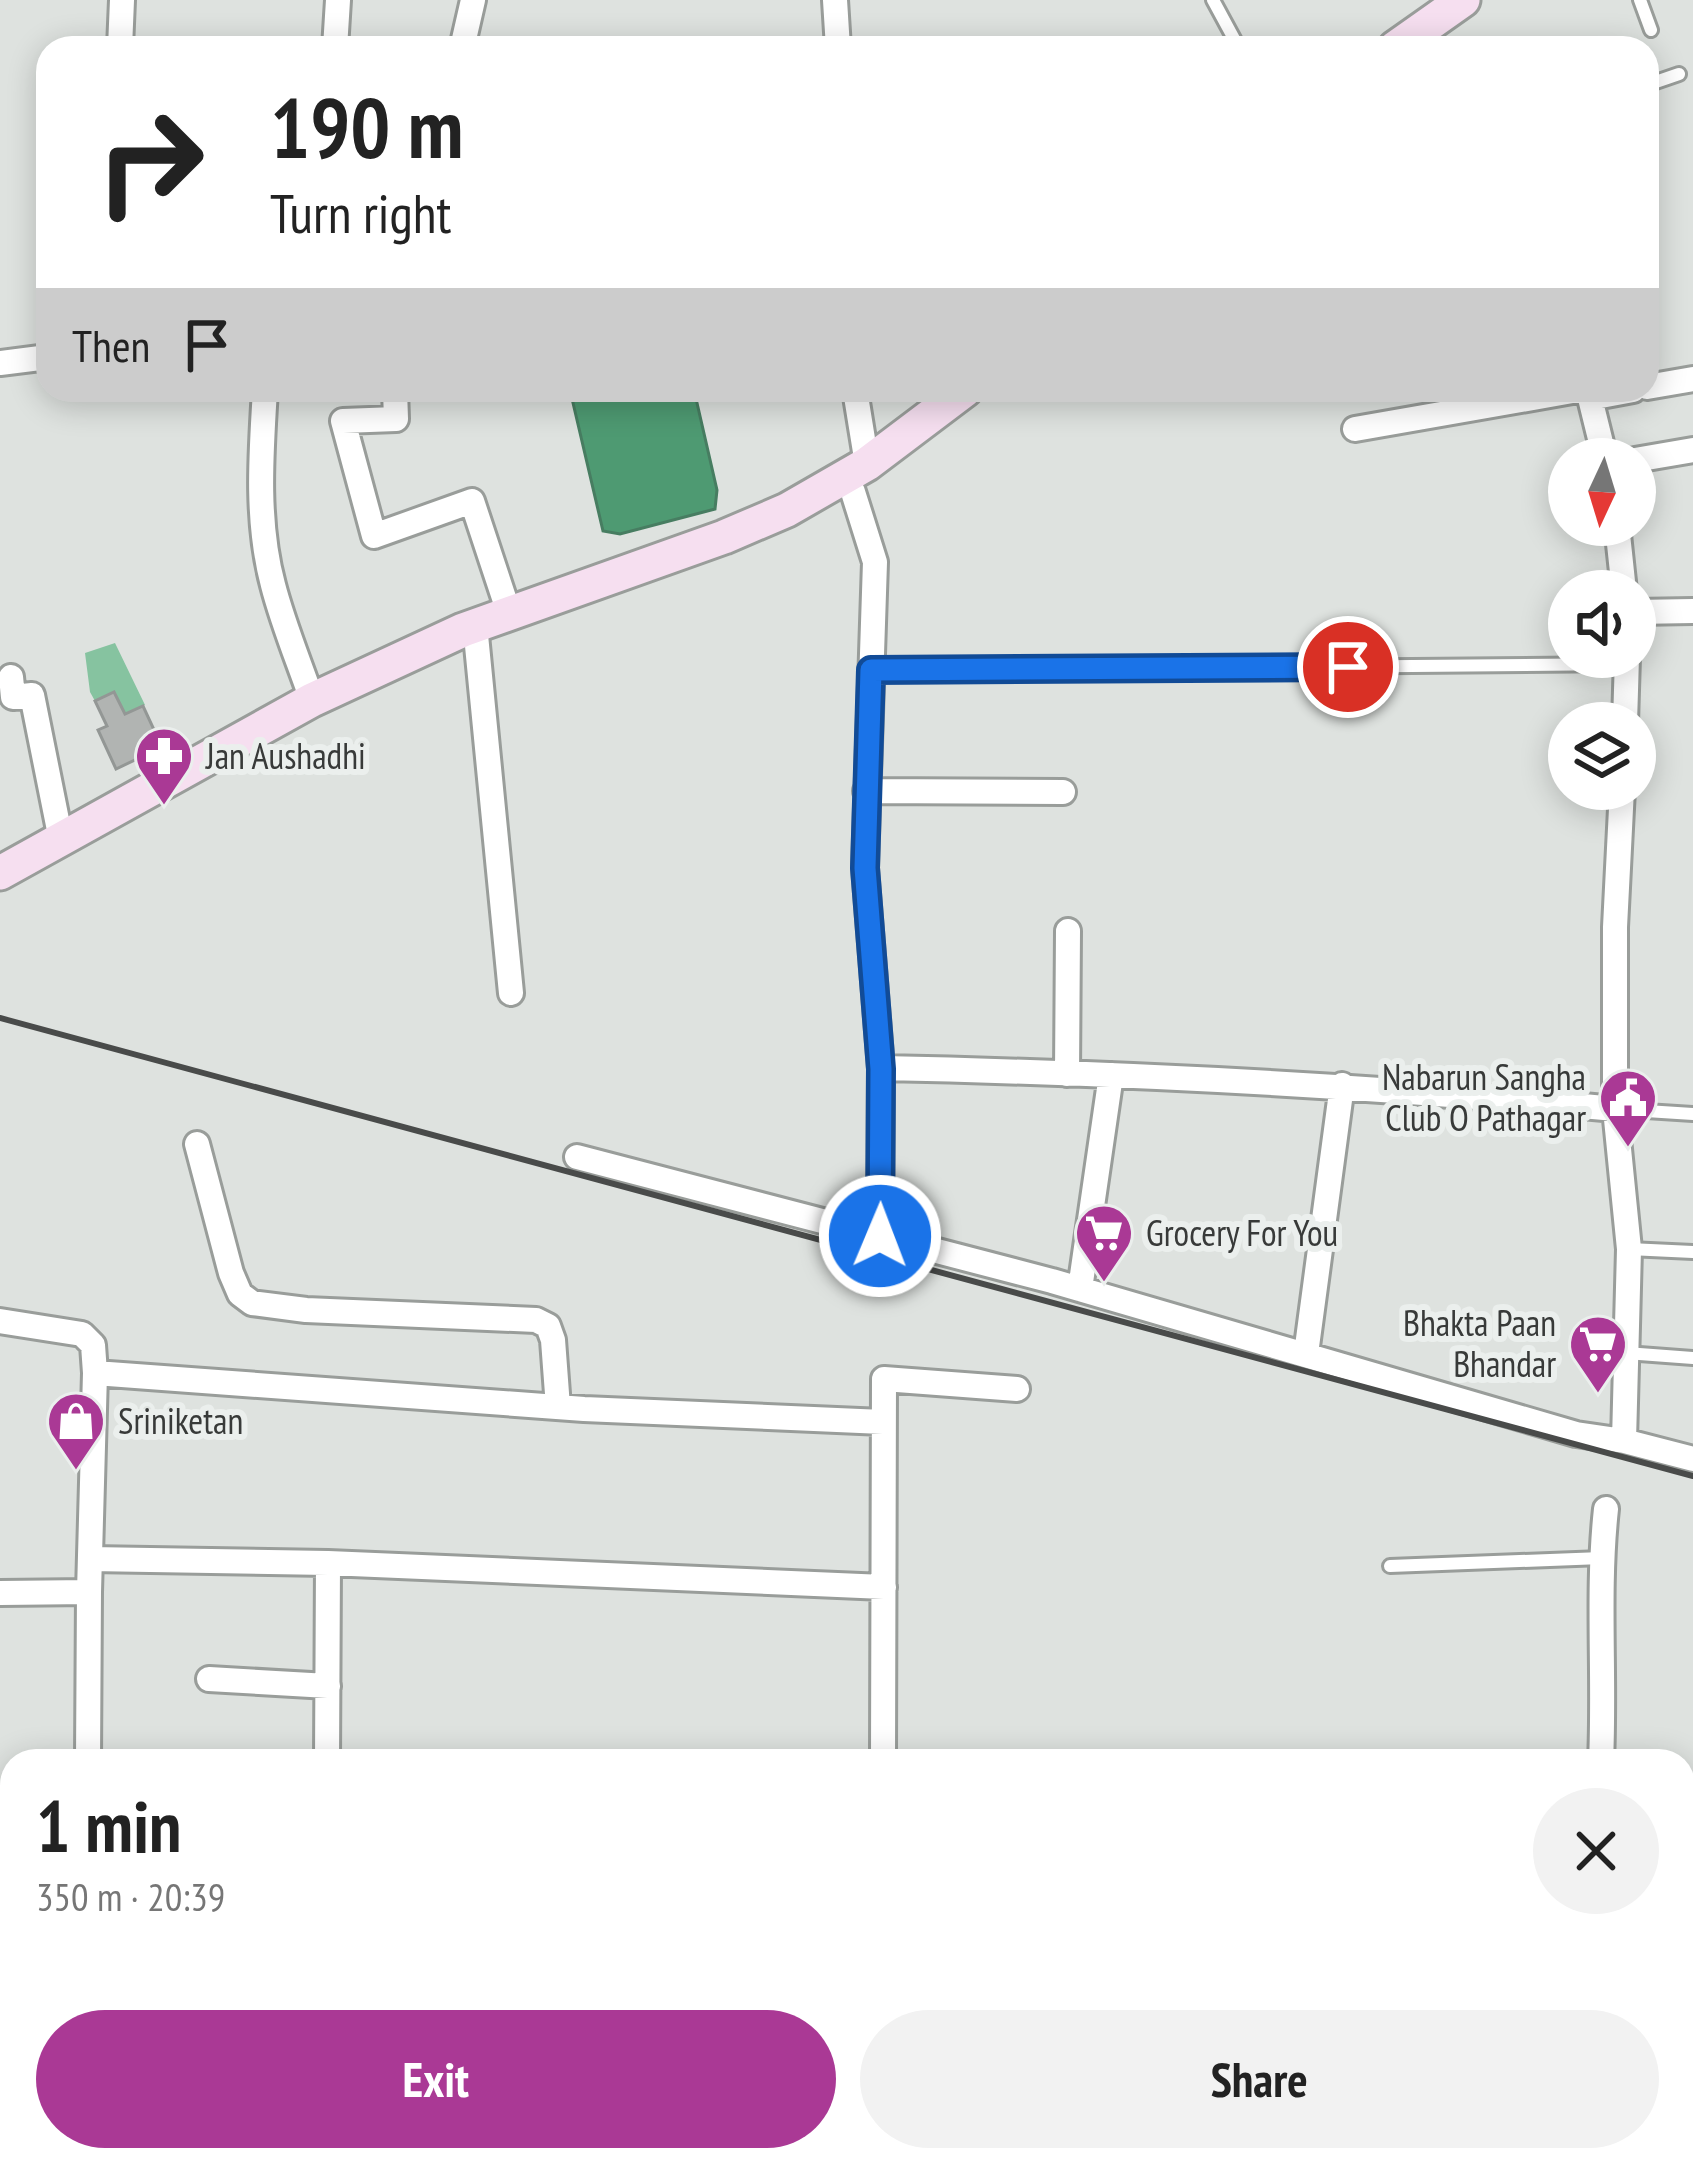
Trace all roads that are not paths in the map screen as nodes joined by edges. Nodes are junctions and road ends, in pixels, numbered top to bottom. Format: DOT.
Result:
graph roads {
  1 [pos="122,0"];
  2 [pos="338,0"];
  3 [pos="473,0"];
  4 [pos="835,0"];
  5 [pos="1213,0"];
  6 [pos="1463,0"];
  7 [pos="1640,0"];
  8 [pos="1651,30"];
  9 [pos="120,36"];
  10 [pos="336,36"];
  11 [pos="465,36"];
  12 [pos="837,36"];
  13 [pos="1232,36"];
  14 [pos="1413,36"];
  15 [pos="1679,74"];
  16 [pos="1659,81"];
  17 [pos="36,359"];
  18 [pos="0,363"];
  19 [pos="1693,379"];
  20 [pos="1659,385"];
  21 [pos="264,402"];
  22 [pos="395,402"];
  23 [pos="855,402"];
  24 [pos="949,402"];
  25 [pos="1528,402"];
  26 [pos="1589,402"];
  27 [pos="1354,429"];
  28 [pos="1599,438"];
  29 [pos="1693,450"];
  30 [pos="1656,456"];
  31 [pos="856,470"];
  32 [pos="1656,611"];
  33 [pos="1693,611"];
  34 [pos="509,613"];
  35 [pos="475,625"];
  36 [pos="1548,662"];
  37 [pos="871,670"];
  38 [pos="11,676"];
  39 [pos="312,700"];
  40 [pos="866,791"];
  41 [pos="1064,792"];
  42 [pos="1621,810"];
  43 [pos="61,841"];
  44 [pos="0,873"];
  45 [pos="1068,932"];
  46 [pos="512,993"];
  47 [pos="881,1069"];
  48 [pos="1067,1074"];
  49 [pos="1111,1076"];
  50 [pos="1342,1085"];
  51 [pos="1616,1109"];
  52 [pos="1693,1114"];
  53 [pos="197,1144"];
  54 [pos="577,1157"];
  55 [pos="880,1236"];
  56 [pos="1629,1250"];
  57 [pos="1693,1252"];
  58 [pos="1080,1289"];
  59 [pos="0,1321"];
  60 [pos="1626,1353"];
  61 [pos="1306,1354"];
  62 [pos="1693,1358"];
  63 [pos="95,1373"];
  64 [pos="1017,1389"];
  65 [pos="558,1407"];
  66 [pos="883,1422"];
  67 [pos="1624,1441"];
  68 [pos="1693,1460"];
  69 [pos="1606,1509"];
  70 [pos="1603,1558"];
  71 [pos="90,1559"];
  72 [pos="328,1563"];
  73 [pos="1390,1566"];
  74 [pos="884,1587"];
  75 [pos="88,1592"];
  76 [pos="0,1593"];
  77 [pos="209,1678"];
  78 [pos="328,1687"];
  79 [pos="88,1749"];
  80 [pos="327,1749"];
  81 [pos="883,1749"];
  82 [pos="1601,1749"];
  1 -- 9 [label="street"];
  2 -- 10 [label="street"];
  3 -- 11 [label="street"];
  4 -- 12 [label="street"];
  5 -- 13 [label="lane"];
  6 -- 14 [label="street"];
  7 -- 8 [label="lane"];
  15 -- 16 [label="lane"];
  17 -- 18 [label="street"];
  19 -- 20 [label="street"];
  21 -- 39 [label="street"];
  22 -- 34 [label="street"];
  23 -- 31 [label="street"];
  24 -- 31 [label="street"];
  25 -- 27 [label="street"];
  26 -- 28 [label="street"];
  29 -- 30 [label="street"];
  31 -- 34 [label="street"];
  31 -- 37 [label="street"];
  32 -- 33 [label="street"];
  34 -- 35 [label="street"];
  35 -- 39 [label="street"];
  35 -- 46 [label="street"];
  36 -- 37 [label="lane"];
  37 -- 40 [label="street"];
  38 -- 43 [label="street"];
  39 -- 43 [label="street"];
  40 -- 41 [label="street"];
  40 -- 47 [label="street"];
  42 -- 51 [label="street"];
  43 -- 44 [label="street"];
  45 -- 48 [label="street"];
  47 -- 48 [label="street"];
  47 -- 55 [label="street"];
  48 -- 49 [label="street"];
  49 -- 50 [label="street"];
  49 -- 58 [label="street"];
  50 -- 51 [label="street"];
  50 -- 61 [label="street"];
  51 -- 52 [label="lane"];
  51 -- 56 [label="street"];
  53 -- 65 [label="street"];
  54 -- 55 [label="street"];
  55 -- 58 [label="street"];
  56 -- 57 [label="lane"];
  56 -- 60 [label="street"];
  58 -- 61 [label="street"];
  59 -- 63 [label="street"];
  60 -- 62 [label="lane"];
  60 -- 67 [label="street"];
  61 -- 67 [label="street"];
  63 -- 65 [label="street"];
  63 -- 71 [label="street"];
  64 -- 66 [label="street"];
  65 -- 66 [label="street"];
  66 -- 74 [label="street"];
  67 -- 68 [label="street"];
  69 -- 70 [label="street"];
  70 -- 73 [label="lane"];
  70 -- 82 [label="street"];
  71 -- 72 [label="street"];
  71 -- 75 [label="street"];
  72 -- 74 [label="street"];
  72 -- 78 [label="street"];
  74 -- 81 [label="street"];
  75 -- 76 [label="street"];
  75 -- 79 [label="street"];
  77 -- 78 [label="street"];
  78 -- 80 [label="street"];
}
